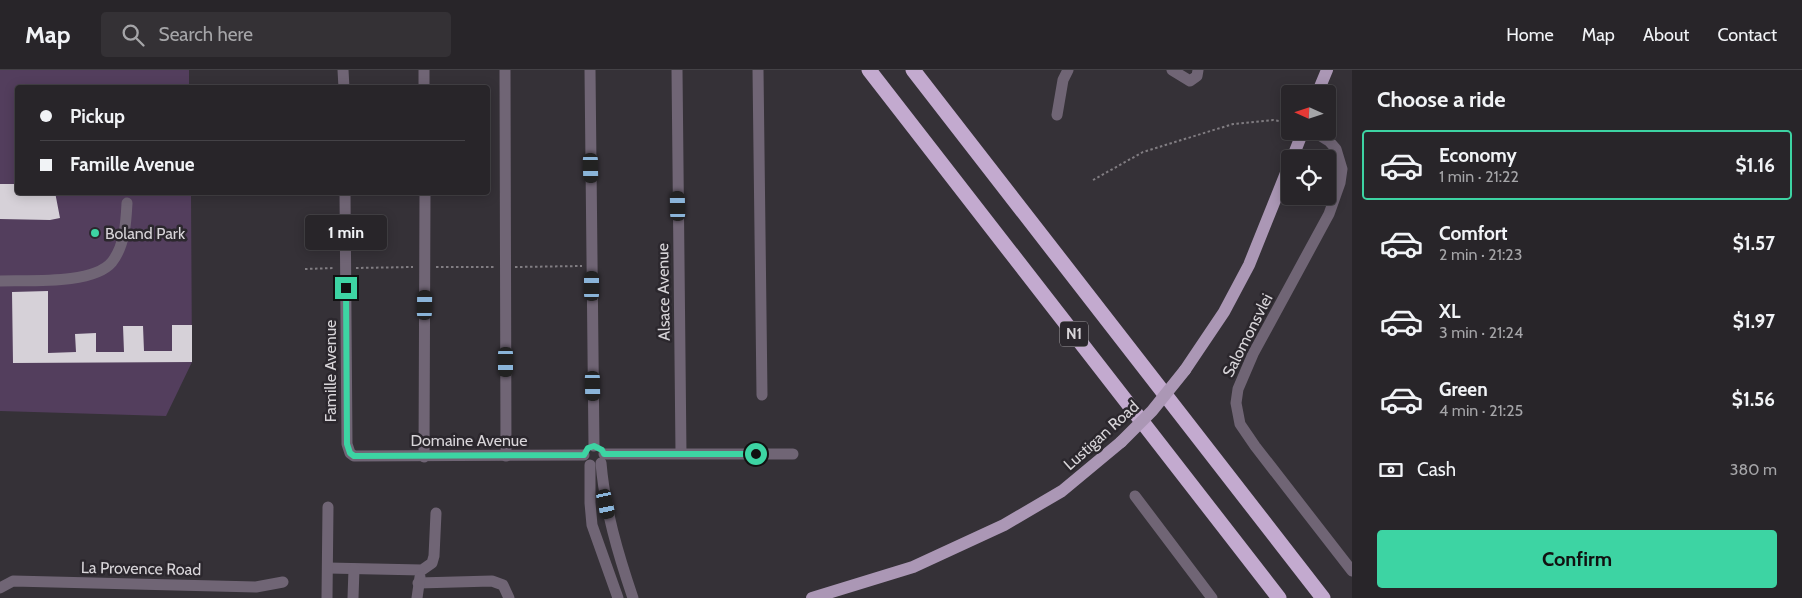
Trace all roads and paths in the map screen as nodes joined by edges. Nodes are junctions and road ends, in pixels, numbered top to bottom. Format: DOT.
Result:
graph roads {
  1 [pos="343,70"];
  2 [pos="424,70"];
  3 [pos="505,70"];
  4 [pos="590,70"];
  5 [pos="677,70"];
  6 [pos="758,70"];
  7 [pos="869,70"];
  8 [pos="913,70"];
  9 [pos="1068,70"];
  10 [pos="1172,70"];
  11 [pos="1198,70"];
  12 [pos="1326,70"];
  13 [pos="344,85"];
  14 [pos="424,85"];
  15 [pos="1320,85"];
  16 [pos="1057,115"];
  17 [pos="1281,122"];
  18 [pos="1326,140"];
  19 [pos="1092,180"];
  20 [pos="1281,185"];
  21 [pos="345,195"];
  22 [pos="425,195"];
  23 [pos="126,202"];
  24 [pos="592,266"];
  25 [pos="426,267"];
  26 [pos="505,267"];
  27 [pos="345,268"];
  28 [pos="305,269"];
  29 [pos="0,281"];
  30 [pos="762,395"];
  31 [pos="681,453"];
  32 [pos="793,454"];
  33 [pos="354,456"];
  34 [pos="506,456"];
  35 [pos="424,457"];
  36 [pos="595,460"];
  37 [pos="1135,496"];
  38 [pos="328,507"];
  39 [pos="436,513"];
  40 [pos="609,517"];
  41 [pos="592,521"];
  42 [pos="618,548"];
  43 [pos="601,553"];
  44 [pos="328,568"];
  45 [pos="354,569"];
  46 [pos="422,570"];
  47 [pos="1352,571"];
  48 [pos="283,582"];
  49 [pos="418,584"];
  50 [pos="0,588"];
  51 [pos="256,592"];
  52 [pos="327,598"];
  53 [pos="353,598"];
  54 [pos="417,598"];
  55 [pos="510,598"];
  56 [pos="618,598"];
  57 [pos="633,598"];
  58 [pos="812,598"];
  59 [pos="1212,598"];
  60 [pos="1280,598"];
  61 [pos="1323,598"];
  1 -- 13 [label="street"];
  2 -- 14 [label="street"];
  3 -- 26 [label="street"];
  4 -- 24 [label="street"];
  5 -- 31 [label="street, Alsace Avenue"];
  6 -- 30 [label="street"];
  7 -- 60 [label="highway, N1"];
  8 -- 61 [label="highway, N1"];
  9 -- 16 [label="street"];
  10 -- 11 [label="street"];
  12 -- 15 [label="main road"];
  17 -- 19 [label="path"];
  18 -- 47 [label="street, Salomonsvlei"];
  20 -- 58 [label="main road, Lustigan Road, bridge"];
  21 -- 27 [label="street, Famille Avenue"];
  22 -- 25 [label="street"];
  23 -- 29 [label="street"];
  24 -- 26 [label="path"];
  24 -- 36 [label="street"];
  25 -- 26 [label="path"];
  25 -- 27 [label="path"];
  25 -- 35 [label="street"];
  26 -- 34 [label="street"];
  27 -- 28 [label="path"];
  27 -- 33 [label="street, Famille Avenue"];
  31 -- 32 [label="street, Domaine Avenue"];
  31 -- 36 [label="street, Domaine Avenue"];
  33 -- 35 [label="street, Domaine Avenue"];
  34 -- 35 [label="street, Domaine Avenue"];
  34 -- 36 [label="street, Domaine Avenue"];
  36 -- 40 [label="street"];
  36 -- 41 [label="street"];
  37 -- 59 [label="street"];
  38 -- 44 [label="street"];
  39 -- 46 [label="street"];
  40 -- 41 [label="street"];
  40 -- 42 [label="street"];
  41 -- 43 [label="street"];
  42 -- 43 [label="street"];
  42 -- 57 [label="street"];
  43 -- 56 [label="street"];
  44 -- 45 [label="street"];
  44 -- 52 [label="street"];
  45 -- 46 [label="street"];
  45 -- 53 [label="street"];
  46 -- 49 [label="street"];
  48 -- 51 [label="street, La Provence Road"];
  49 -- 54 [label="street"];
  49 -- 55 [label="street"];
  50 -- 51 [label="street, La Provence Road"];
}
